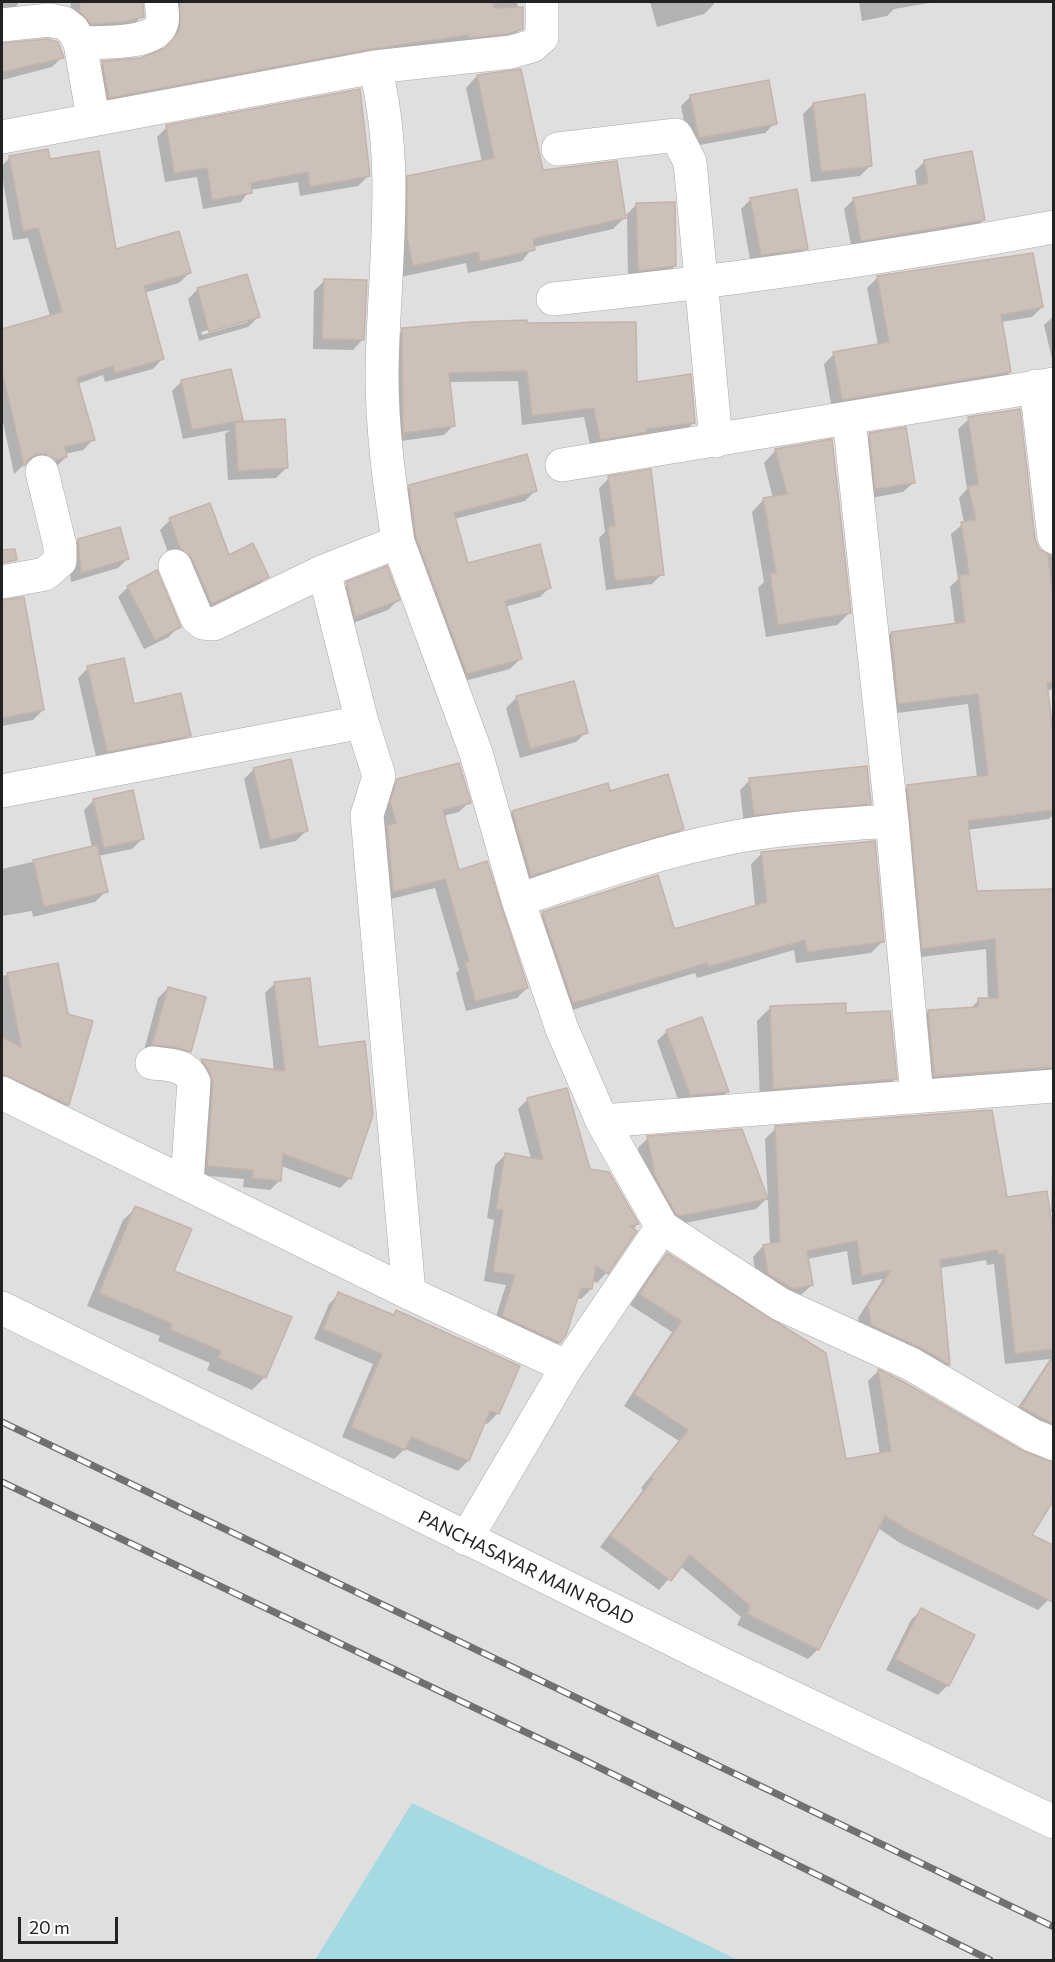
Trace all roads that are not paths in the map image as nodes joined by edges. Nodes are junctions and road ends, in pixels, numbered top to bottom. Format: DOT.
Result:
graph roads {
  1 [pos="161,2"];
  2 [pos="542,2"];
  3 [pos="2,25"];
  4 [pos="80,44"];
  5 [pos="375,67"];
  6 [pos="93,118"];
  7 [pos="2,137"];
  8 [pos="558,149"];
  9 [pos="1053,227"];
  10 [pos="704,284"];
  11 [pos="552,299"];
  12 [pos="1045,385"];
  13 [pos="849,418"];
  14 [pos="716,441"];
  15 [pos="562,465"];
  16 [pos="42,471"];
  17 [pos="1053,537"];
  18 [pos="398,542"];
  19 [pos="175,566"];
  20 [pos="324,571"];
  21 [pos="2,582"];
  22 [pos="362,722"];
  23 [pos="2,791"];
  24 [pos="892,821"];
  25 [pos="518,900"];
  26 [pos="152,1063"];
  27 [pos="1053,1086"];
  28 [pos="2,1093"];
  29 [pos="917,1096"];
  30 [pos="602,1121"];
  31 [pos="187,1182"];
  32 [pos="662,1227"];
  33 [pos="409,1293"];
  34 [pos="2,1308"];
  35 [pos="567,1367"];
  36 [pos="1053,1444"];
  37 [pos="466,1539"];
  38 [pos="1053,1822"];
  1 -- 4 [label="street"];
  2 -- 5 [label="street"];
  3 -- 4 [label="street"];
  4 -- 6 [label="street"];
  5 -- 6 [label="street"];
  5 -- 18 [label="street"];
  6 -- 7 [label="street"];
  8 -- 10 [label="street"];
  9 -- 10 [label="street"];
  10 -- 11 [label="street"];
  10 -- 14 [label="street"];
  12 -- 13 [label="street"];
  12 -- 17 [label="street"];
  13 -- 14 [label="street"];
  13 -- 24 [label="street"];
  14 -- 15 [label="street"];
  16 -- 21 [label="street"];
  18 -- 20 [label="street"];
  18 -- 25 [label="street"];
  19 -- 20 [label="street"];
  20 -- 22 [label="street"];
  22 -- 23 [label="street"];
  22 -- 33 [label="street"];
  24 -- 25 [label="street"];
  24 -- 29 [label="street"];
  25 -- 30 [label="street"];
  26 -- 31 [label="street"];
  27 -- 29 [label="street"];
  28 -- 31 [label="street"];
  29 -- 30 [label="street"];
  30 -- 32 [label="street"];
  31 -- 33 [label="street"];
  32 -- 35 [label="street"];
  32 -- 36 [label="street"];
  33 -- 35 [label="street"];
  34 -- 37 [label="street, PANCHASAYAR MAIN ROAD"];
  35 -- 37 [label="street"];
  37 -- 38 [label="street, PANCHASAYAR MAIN ROAD"];
}
